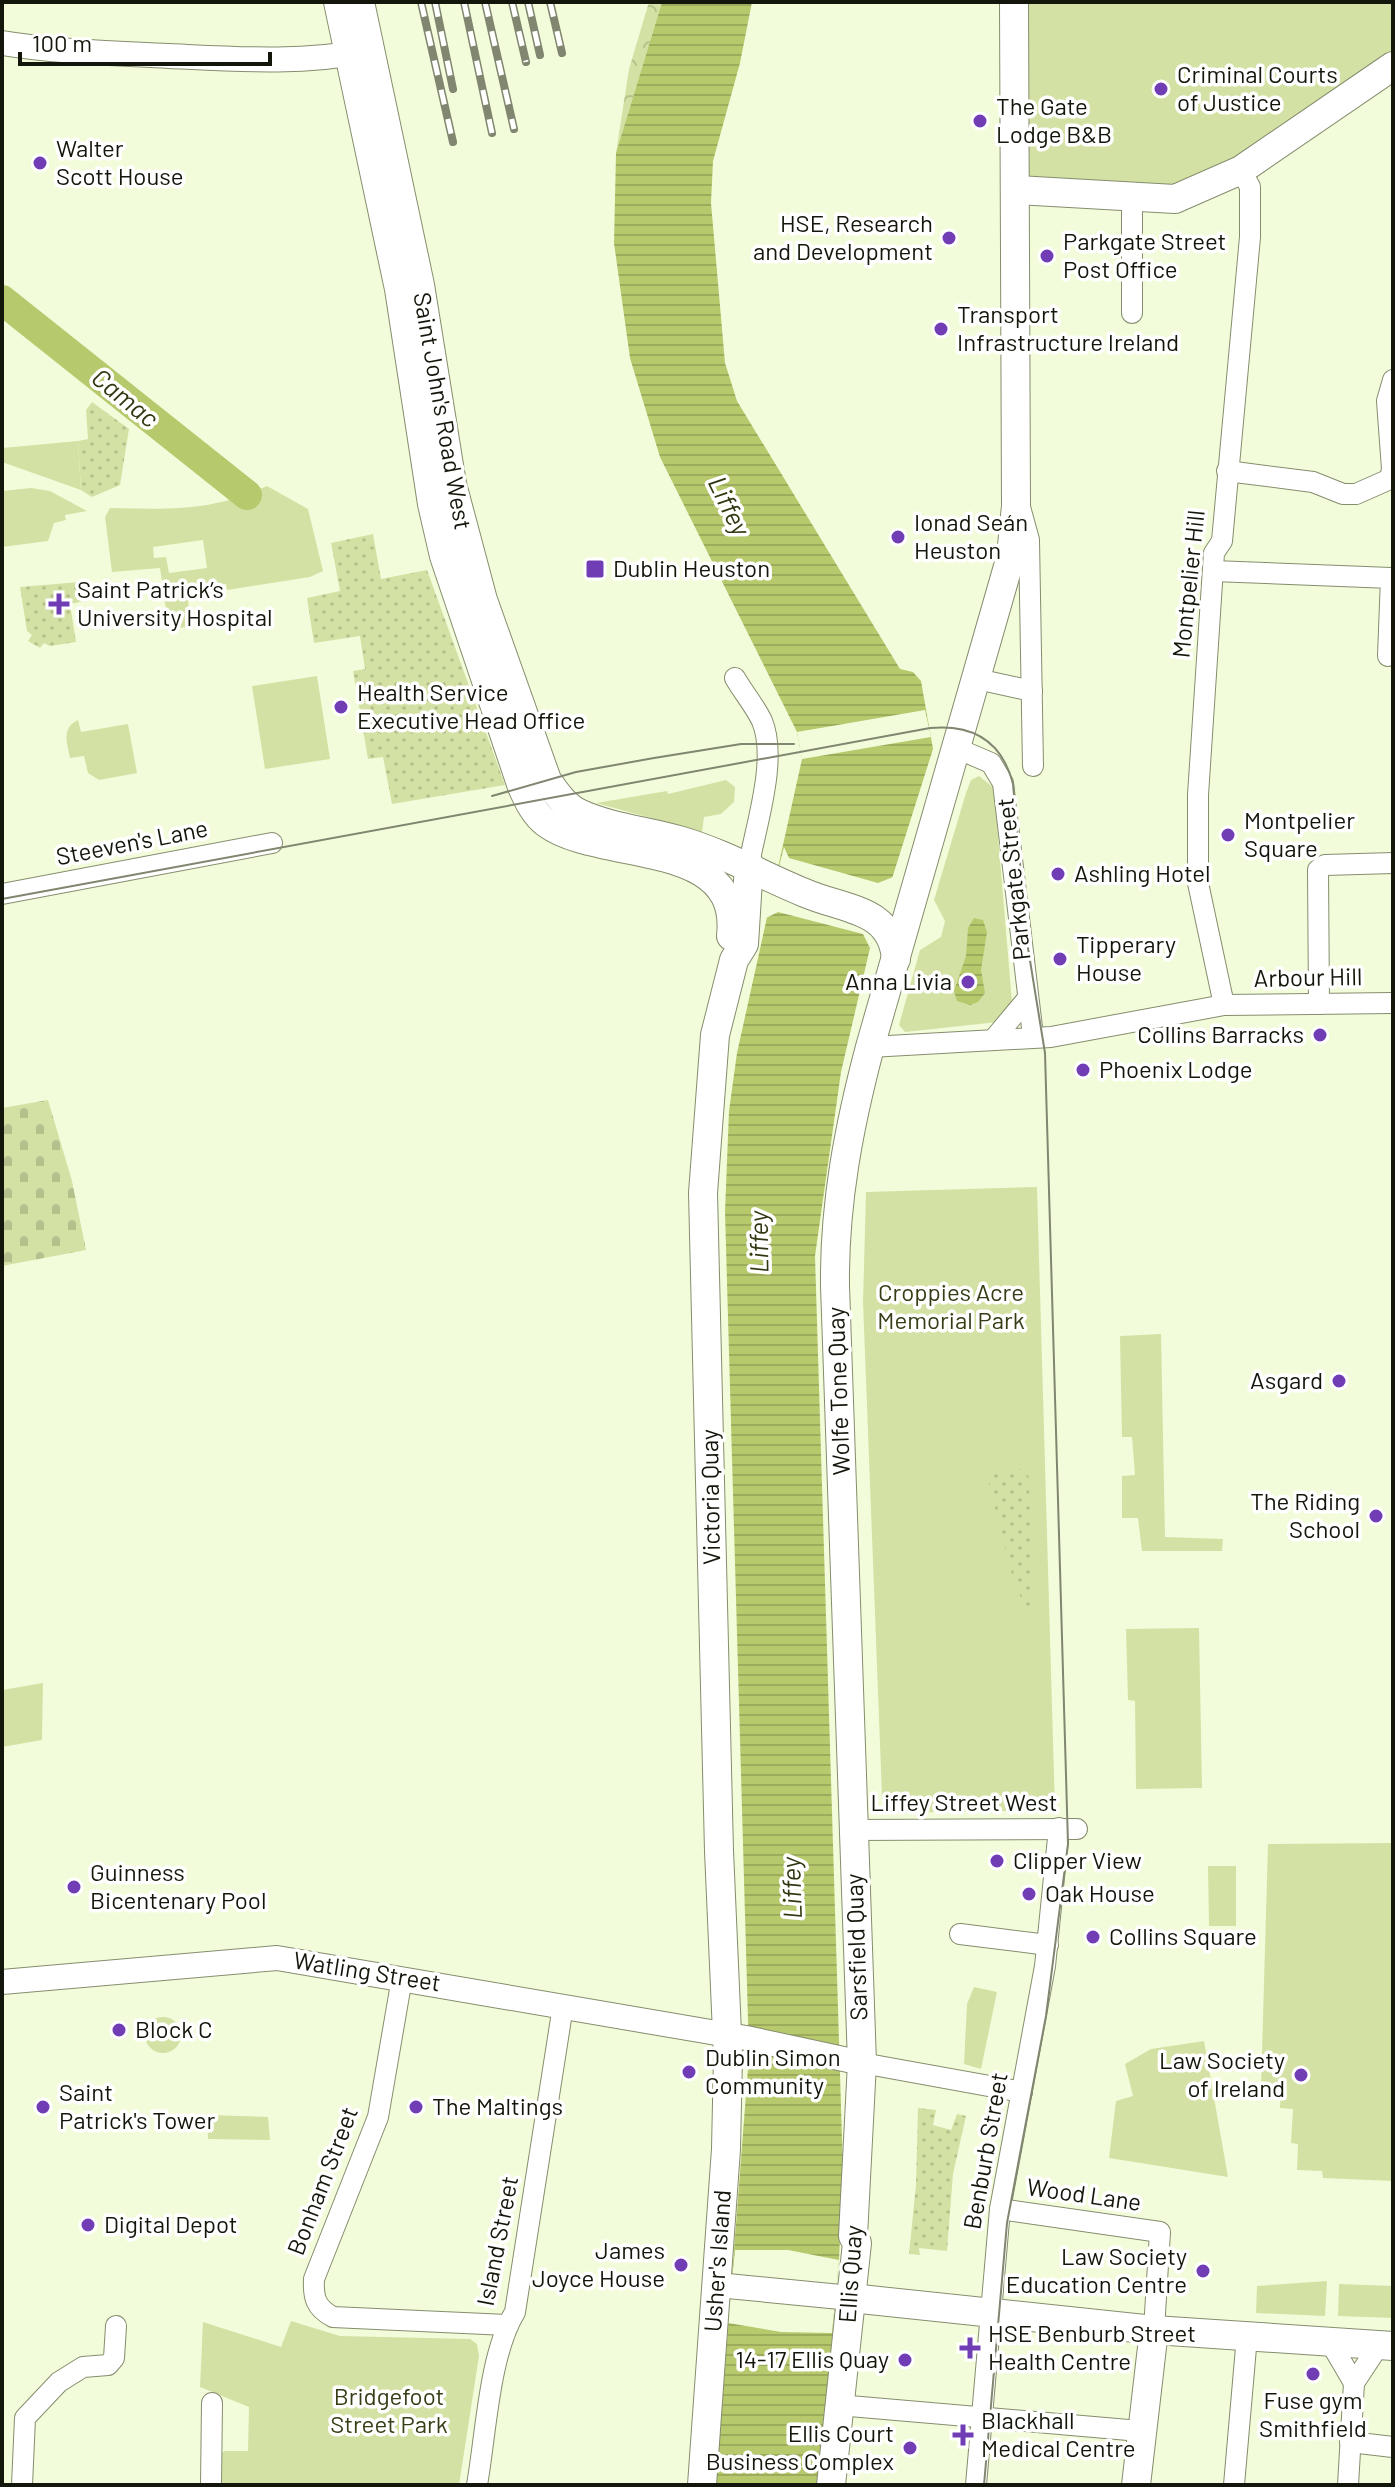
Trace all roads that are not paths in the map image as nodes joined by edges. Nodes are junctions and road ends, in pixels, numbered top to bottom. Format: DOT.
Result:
graph roads {
  1 [pos="338,2"];
  2 [pos="360,2"];
  3 [pos="1014,2"];
  4 [pos="2,43"];
  5 [pos="361,52"];
  6 [pos="1393,66"];
  7 [pos="1241,170"];
  8 [pos="1017,190"];
  9 [pos="1132,197"];
  10 [pos="1132,313"];
  11 [pos="1393,380"];
  12 [pos="1227,471"];
  13 [pos="1390,480"];
  14 [pos="1015,487"];
  15 [pos="1213,571"];
  16 [pos="1388,656"];
  17 [pos="735,678"];
  18 [pos="977,679"];
  19 [pos="1032,691"];
  20 [pos="966,718"];
  21 [pos="956,748"];
  22 [pos="1033,766"];
  23 [pos="272,843"];
  24 [pos="923,858"];
  25 [pos="1393,863"];
  26 [pos="749,864"];
  27 [pos="698,871"];
  28 [pos="774,885"];
  29 [pos="2,894"];
  30 [pos="852,909"];
  31 [pos="748,914"];
  32 [pos="896,959"];
  33 [pos="734,960"];
  34 [pos="1028,998"];
  35 [pos="1393,1003"];
  36 [pos="1319,1004"];
  37 [pos="1224,1005"];
  38 [pos="1033,1036"];
  39 [pos="993,1040"];
  40 [pos="870,1047"];
  41 [pos="1068,1828"];
  42 [pos="852,1830"];
  43 [pos="960,1934"];
  44 [pos="1048,1945"];
  45 [pos="402,1978"];
  46 [pos="2,1982"];
  47 [pos="563,2006"];
  48 [pos="737,2037"];
  49 [pos="853,2060"];
  50 [pos="1022,2092"];
  51 [pos="1000,2209"];
  52 [pos="724,2286"];
  53 [pos="844,2297"];
  54 [pos="990,2315"];
  55 [pos="507,2325"];
  56 [pos="116,2326"];
  57 [pos="1154,2330"];
  58 [pos="1247,2336"];
  59 [pos="1330,2342"];
  60 [pos="1386,2345"];
  61 [pos="1354,2383"];
  62 [pos="212,2403"];
  63 [pos="838,2405"];
  64 [pos="989,2417"];
  65 [pos="1140,2431"];
  66 [pos="1350,2442"];
  67 [pos="1393,2447"];
  68 [pos="22,2485"];
  69 [pos="211,2485"];
  70 [pos="477,2485"];
  71 [pos="702,2485"];
  72 [pos="831,2485"];
  73 [pos="976,2485"];
  74 [pos="1136,2485"];
  75 [pos="1234,2485"];
  76 [pos="1348,2485"];
  1 -- 5 [label="main road, Saint John's Road West"];
  2 -- 5 [label="main road, Saint John's Road West"];
  3 -- 8 [label="main road, Parkgate Street"];
  4 -- 5 [label="street"];
  5 -- 26 [label="main road, Saint John's Road West"];
  5 -- 27 [label="main road, Saint John's Road West"];
  6 -- 7 [label="main road"];
  7 -- 9 [label="main road"];
  7 -- 12 [label="street, Montpelier Hill"];
  8 -- 9 [label="main road"];
  8 -- 14 [label="main road, Parkgate Street"];
  9 -- 10 [label="street"];
  11 -- 13 [label="street"];
  12 -- 13 [label="street"];
  12 -- 15 [label="street, Montpelier Hill"];
  14 -- 18 [label="main road, Parkgate Street"];
  14 -- 19 [label="street, Parkgate Street"];
  15 -- 16 [label="street"];
  15 -- 37 [label="street, Montpelier Hill"];
  17 -- 26 [label="street, Victoria Quay"];
  18 -- 19 [label="street"];
  18 -- 20 [label="main road, Parkgate Street"];
  19 -- 22 [label="street, Parkgate Street"];
  20 -- 21 [label="main road, Wolfe Tone Quay"];
  21 -- 24 [label="main road, Wolfe Tone Quay"];
  21 -- 34 [label="street, Parkgate Street"];
  23 -- 29 [label="street, Steeven's Lane"];
  24 -- 30 [label="main road, Wolfe Tone Quay"];
  24 -- 32 [label="main road, Wolfe Tone Quay"];
  25 -- 36 [label="street"];
  26 -- 28 [label="main road, Saint John's Road West"];
  26 -- 31 [label="main road, Victoria Quay"];
  27 -- 33 [label="main road, Victoria Quay"];
  28 -- 30 [label="main road, Saint John's Road West"];
  28 -- 31 [label="main road"];
  30 -- 32 [label="main road"];
  31 -- 33 [label="main road, Victoria Quay"];
  32 -- 40 [label="main road, Wolfe Tone Quay"];
  33 -- 48 [label="main road, Victoria Quay"];
  34 -- 38 [label="street, Parkgate Street"];
  34 -- 39 [label="street"];
  35 -- 36 [label="street, Arbour Hill"];
  36 -- 37 [label="street, Arbour Hill"];
  37 -- 38 [label="street, Arbour Hill"];
  38 -- 39 [label="street, Arbour Hill"];
  39 -- 40 [label="street, Arbour Hill"];
  40 -- 42 [label="main road, Wolfe Tone Quay"];
  41 -- 42 [label="street, Liffey Street West"];
  41 -- 44 [label="street, Benburb Street"];
  42 -- 49 [label="main road, Sarsfield Quay"];
  43 -- 44 [label="street"];
  44 -- 50 [label="street, Benburb Street"];
  45 -- 46 [label="street, Watling Street"];
  45 -- 47 [label="street, Watling Street"];
  45 -- 55 [label="street, Bonham Street"];
  47 -- 48 [label="street, Watling Street"];
  47 -- 55 [label="street, Island Street"];
  48 -- 49 [label="street, Watling Street"];
  48 -- 52 [label="main road, Usher's Island"];
  49 -- 50 [label="street"];
  49 -- 53 [label="main road, Ellis Quay"];
  50 -- 51 [label="street, Benburb Street"];
  51 -- 54 [label="street, Benburb Street"];
  51 -- 57 [label="street, Wood Lane"];
  52 -- 53 [label="street"];
  52 -- 71 [label="main road, Usher's Island"];
  53 -- 54 [label="main road"];
  53 -- 63 [label="main road, Ellis Quay"];
  54 -- 57 [label="main road"];
  54 -- 64 [label="street, Benburb Street"];
  55 -- 70 [label="street, Island Street"];
  56 -- 68 [label="street"];
  57 -- 58 [label="main road"];
  57 -- 65 [label="main road"];
  58 -- 59 [label="main road"];
  58 -- 75 [label="street"];
  59 -- 60 [label="main road"];
  59 -- 61 [label="street"];
  60 -- 61 [label="street"];
  61 -- 66 [label="street"];
  62 -- 69 [label="street"];
  63 -- 64 [label="street"];
  63 -- 72 [label="main road, Ellis Quay"];
  64 -- 65 [label="street"];
  64 -- 73 [label="street, Benburb Street"];
  65 -- 74 [label="main road"];
  66 -- 67 [label="street"];
  66 -- 76 [label="street"];
}
